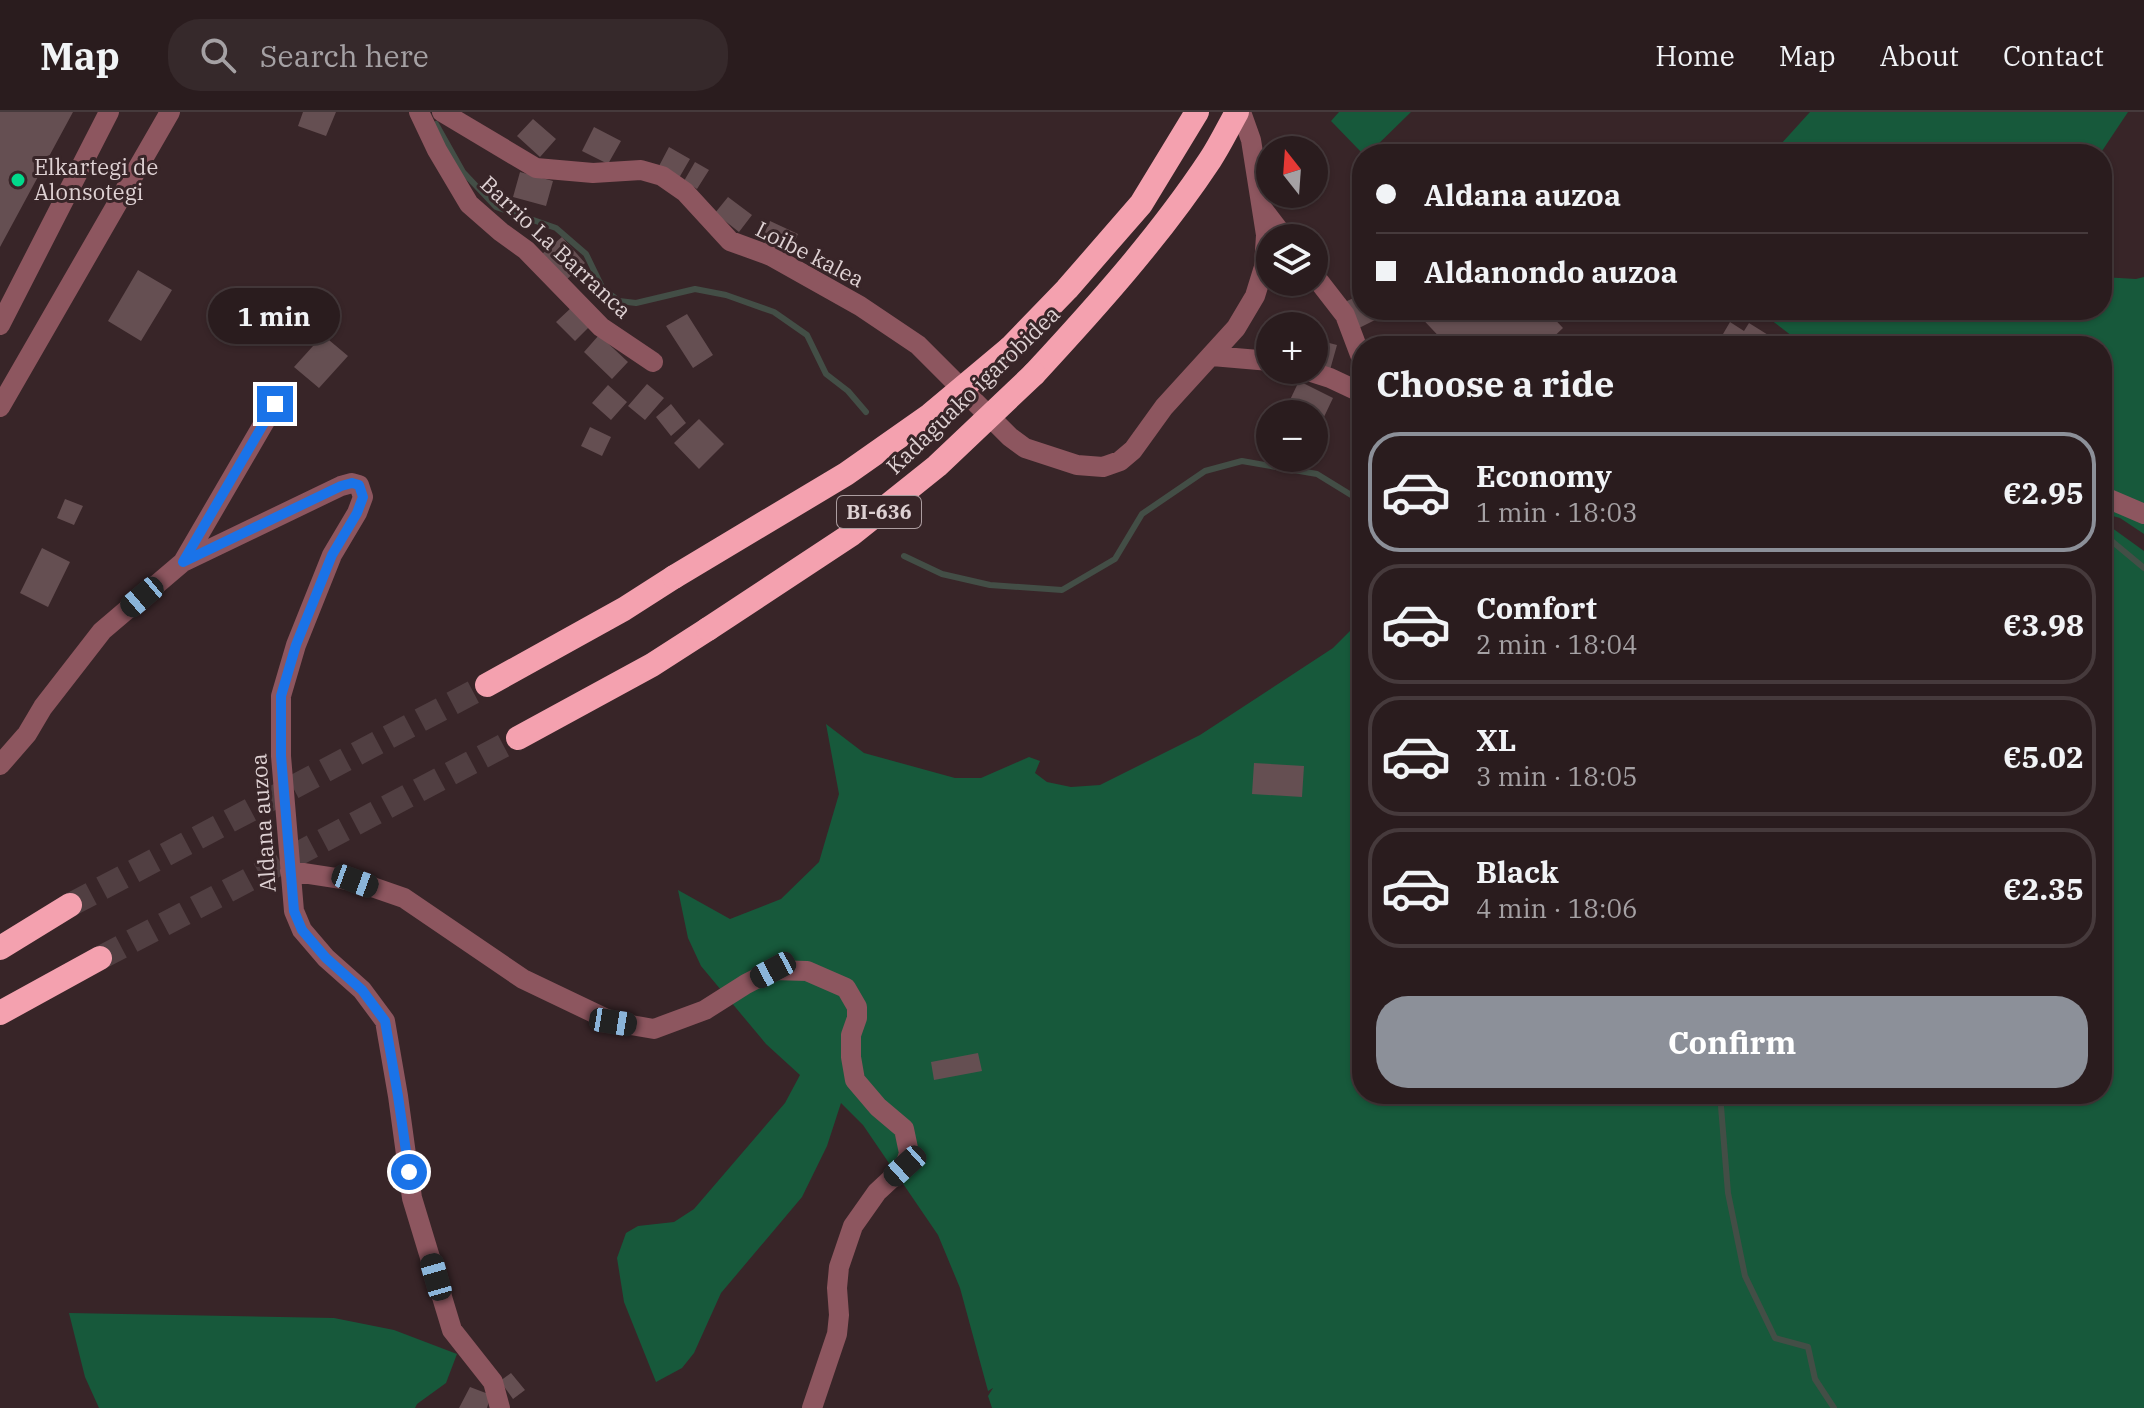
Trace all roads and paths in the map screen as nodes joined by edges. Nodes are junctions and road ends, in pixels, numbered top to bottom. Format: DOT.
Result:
graph roads {
  1 [pos="109,112"];
  2 [pos="170,112"];
  3 [pos="419,112"];
  4 [pos="442,112"];
  5 [pos="1197,112"];
  6 [pos="1239,112"];
  7 [pos="1256,176"];
  8 [pos="1261,208"];
  9 [pos="1262,208"];
  10 [pos="1274,224"];
  11 [pos="1328,293"];
  12 [pos="0,325"];
  13 [pos="1353,336"];
  14 [pos="1212,356"];
  15 [pos="1256,360"];
  16 [pos="653,362"];
  17 [pos="1328,377"];
  18 [pos="1352,388"];
  19 [pos="275,404"];
  20 [pos="0,407"];
  21 [pos="2112,500"];
  22 [pos="2144,514"];
  23 [pos="183,562"];
  24 [pos="487,685"];
  25 [pos="518,738"];
  26 [pos="0,765"];
  27 [pos="290,871"];
  28 [pos="70,905"];
  29 [pos="0,948"];
  30 [pos="100,958"];
  31 [pos="0,1013"];
  32 [pos="500,1408"];
  33 [pos="812,1408"];
  1 -- 12 [label="street"];
  2 -- 20 [label="street"];
  3 -- 16 [label="street, Barrio La Barranca"];
  4 -- 14 [label="street, Loibe kalea"];
  5 -- 24 [label="highway, Kadaguako igarobidea / BI-636, bridge"];
  6 -- 7 [label="street, Loibe kalea"];
  6 -- 25 [label="highway, Kadaguako igarobidea / BI-636, bridge"];
  8 -- 14 [label="street, Loibe kalea"];
  9 -- 10 [label="street"];
  11 -- 13 [label="street"];
  14 -- 15 [label="street"];
  17 -- 18 [label="street"];
  19 -- 23 [label="street"];
  21 -- 22 [label="street"];
  23 -- 26 [label="street"];
  23 -- 27 [label="street, Aldana auzoa"];
  27 -- 32 [label="street, Aldana auzoa"];
  27 -- 33 [label="street"];
  28 -- 29 [label="highway"];
  30 -- 31 [label="highway"];
}
